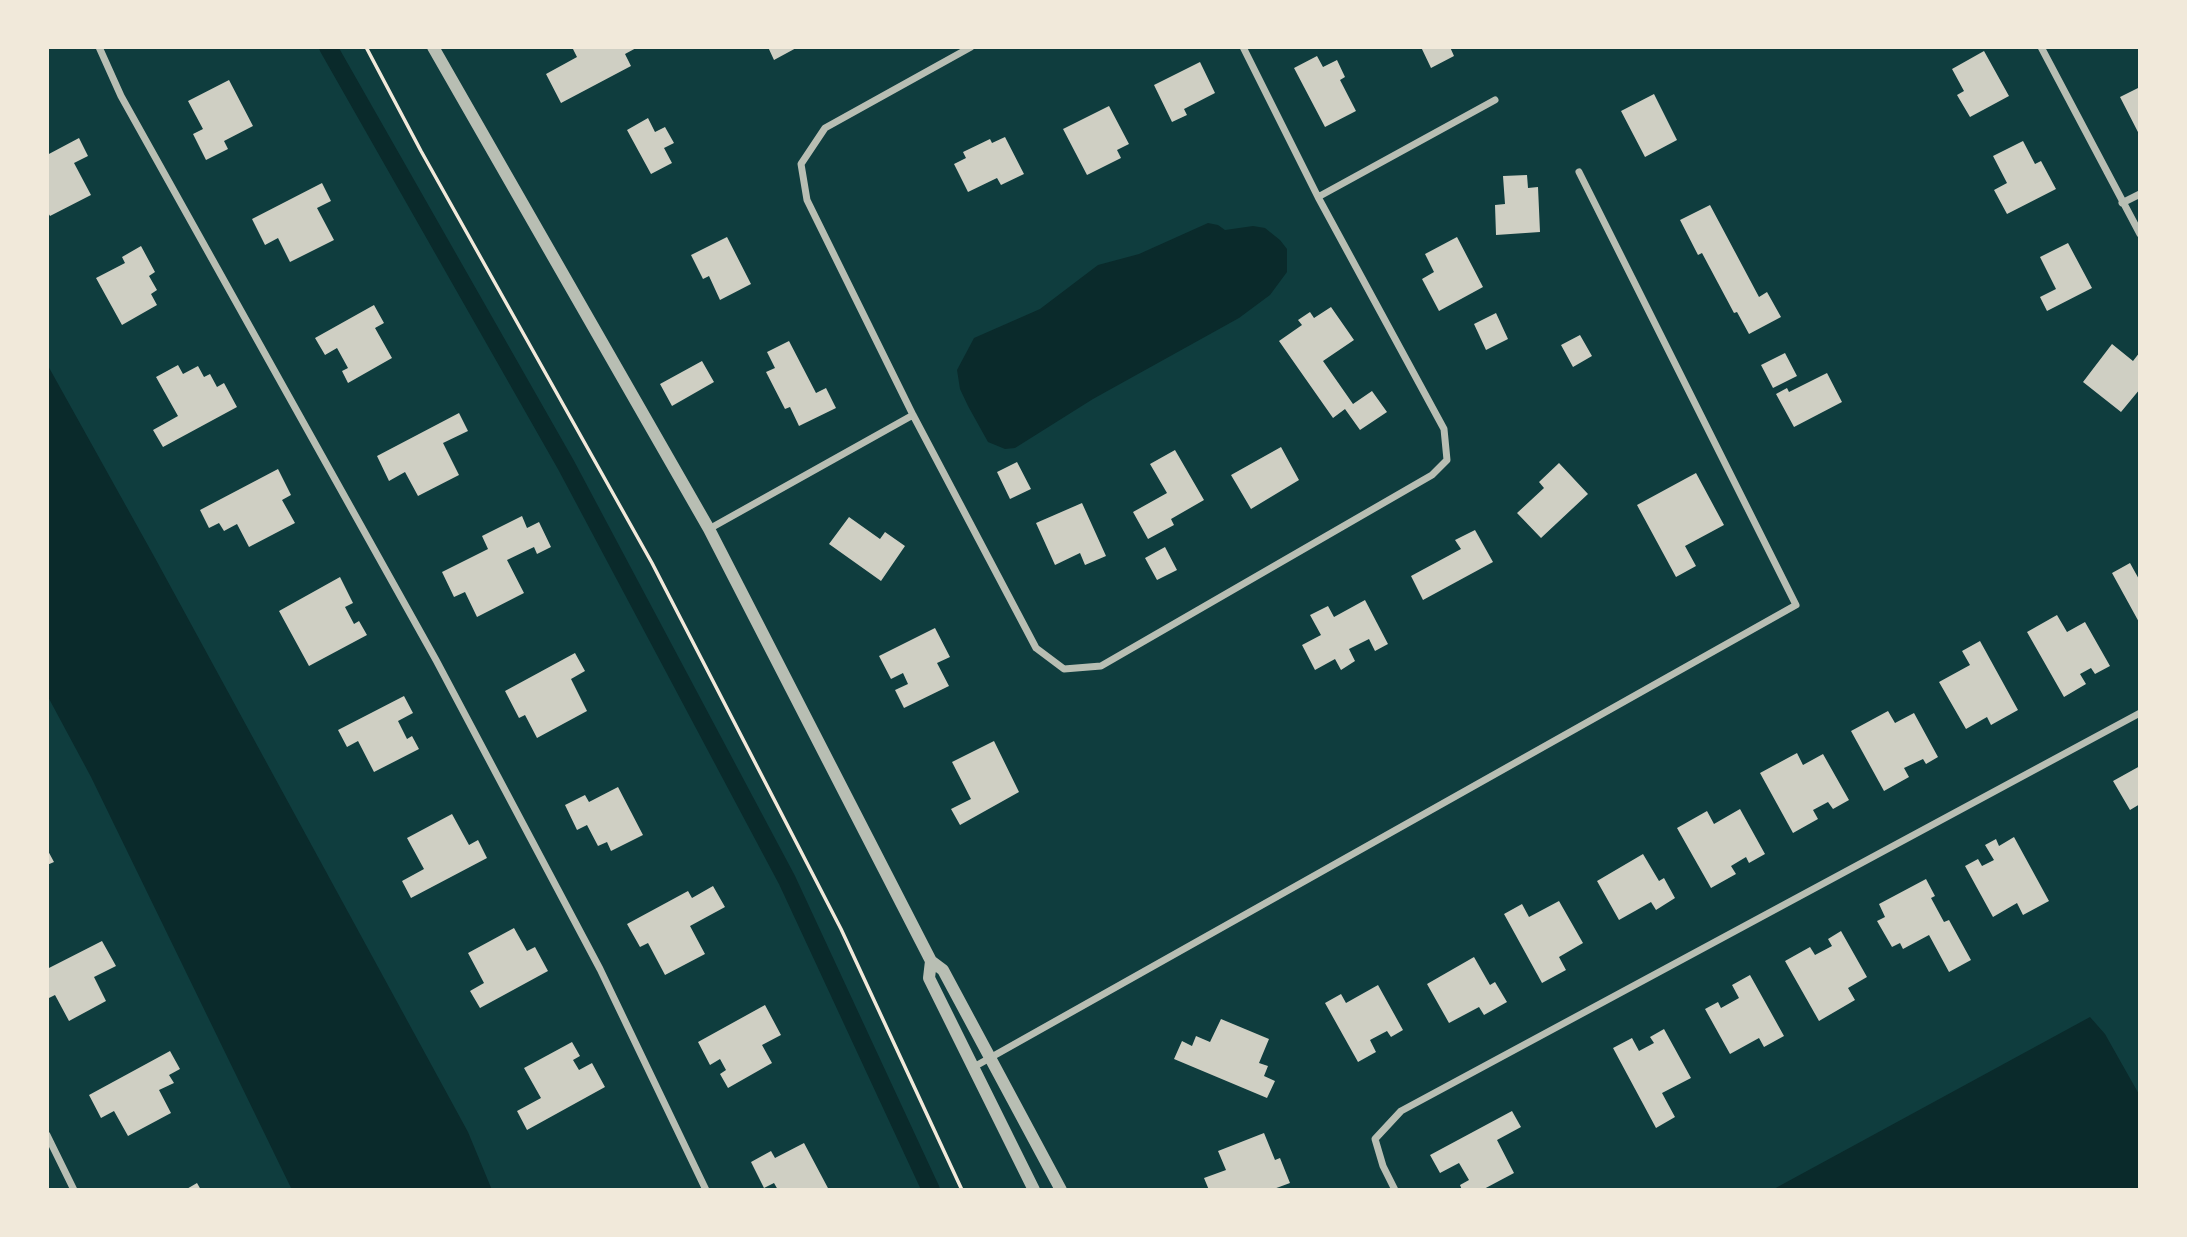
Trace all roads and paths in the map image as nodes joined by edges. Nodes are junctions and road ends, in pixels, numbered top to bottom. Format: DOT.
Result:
graph roads {
  1 [pos="99,47"];
  2 [pos="366,47"];
  3 [pos="433,47"];
  4 [pos="971,47"];
  5 [pos="1243,47"];
  6 [pos="2041,47"];
  7 [pos="1495,100"];
  8 [pos="1579,172"];
  9 [pos="2140,194"];
  10 [pos="1318,197"];
  11 [pos="2122,203"];
  12 [pos="2140,234"];
  13 [pos="913,415"];
  14 [pos="709,529"];
  15 [pos="2140,713"];
  16 [pos="931,961"];
  17 [pos="991,1058"];
  18 [pos="972,1068"];
  19 [pos="47,1135"];
  20 [pos="74,1190"];
  21 [pos="706,1190"];
  22 [pos="962,1190"];
  23 [pos="1034,1190"];
  24 [pos="1061,1190"];
  25 [pos="1395,1190"];
  1 -- 21 [label="street"];
  2 -- 22 [label="path"];
  3 -- 14 [label="street"];
  4 -- 13 [label="street"];
  5 -- 10 [label="street"];
  6 -- 11 [label="street"];
  7 -- 10 [label="street"];
  8 -- 17 [label="street"];
  9 -- 11 [label="street"];
  10 -- 13 [label="street"];
  11 -- 12 [label="street"];
  13 -- 14 [label="street"];
  14 -- 16 [label="street"];
  15 -- 25 [label="street"];
  16 -- 17 [label="street"];
  16 -- 18 [label="street"];
  17 -- 18 [label="street"];
  17 -- 24 [label="street"];
  18 -- 23 [label="street"];
  19 -- 20 [label="street"];
}
